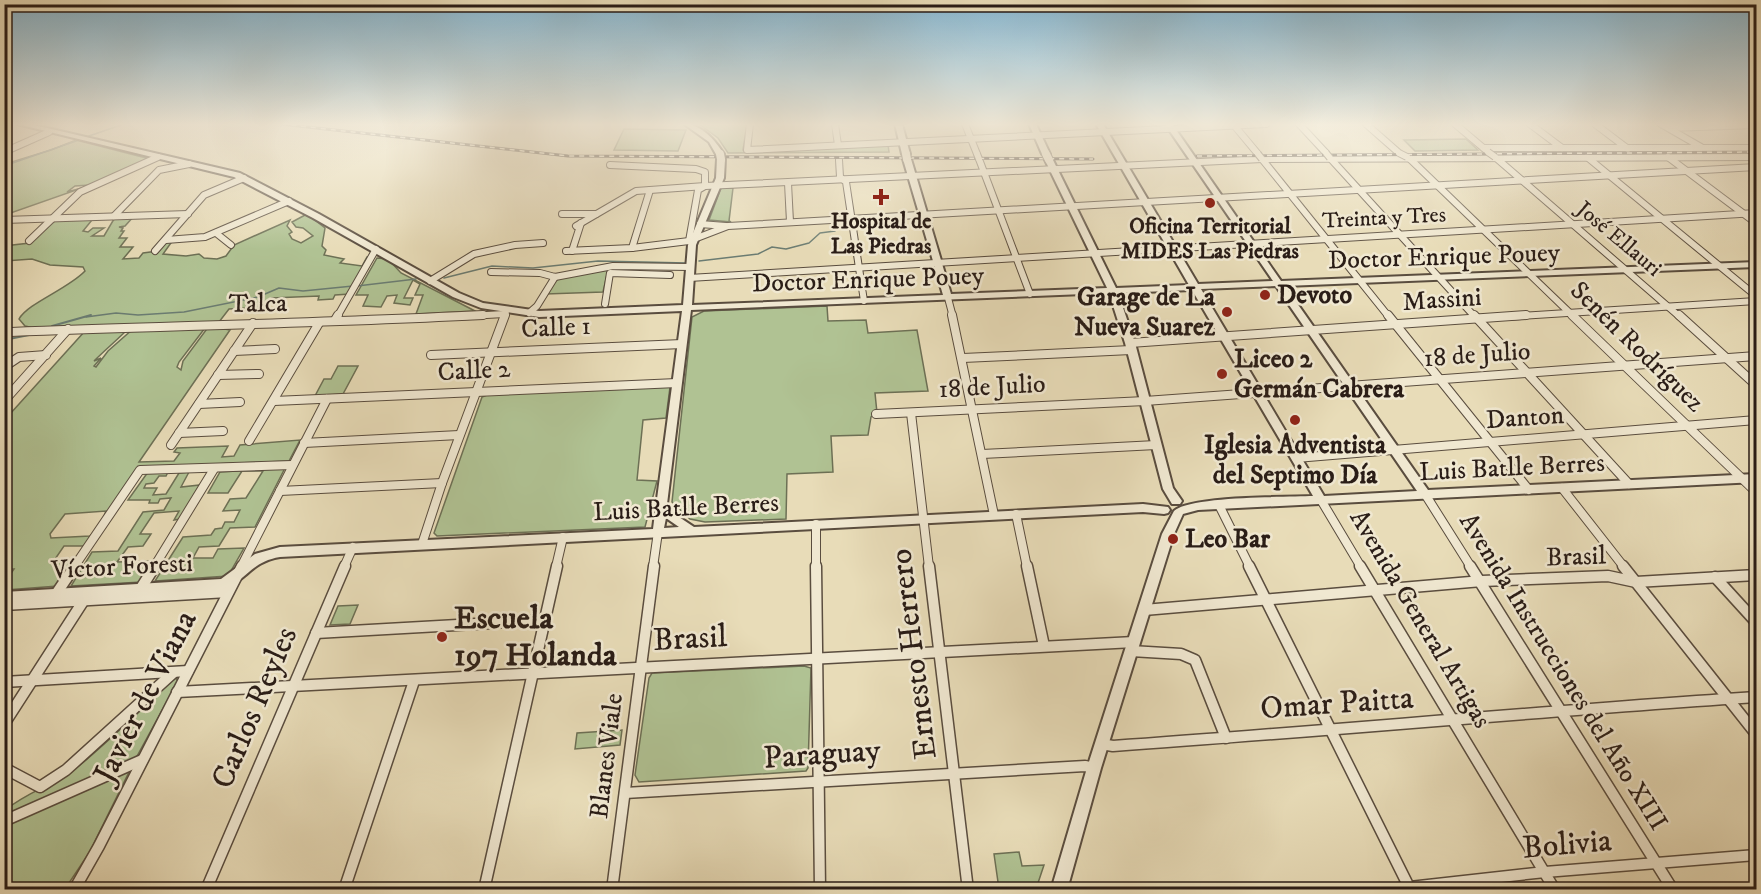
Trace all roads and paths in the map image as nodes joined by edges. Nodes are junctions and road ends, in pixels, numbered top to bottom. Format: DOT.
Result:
graph roads {
  1 [pos="1124,165"];
  2 [pos="139,166"];
  3 [pos="180,166"];
  4 [pos="196,166"];
  5 [pos="623,166"];
  6 [pos="721,166"];
  7 [pos="839,166"];
  8 [pos="909,166"];
  9 [pos="982,166"];
  10 [pos="1021,166"];
  11 [pos="1051,166"];
  12 [pos="1196,166"];
  13 [pos="1267,166"];
  14 [pos="1337,166"];
  15 [pos="1417,166"];
  16 [pos="1505,166"];
  17 [pos="1597,166"];
  18 [pos="1680,166"];
  19 [pos="1756,167"];
  20 [pos="1687,171"];
  21 [pos="984,172"];
  22 [pos="1608,175"];
  23 [pos="912,176"];
  24 [pos="244,178"];
  25 [pos="843,180"];
  26 [pos="1522,180"];
  27 [pos="788,183"];
  28 [pos="1438,185"];
  29 [pos="705,186"];
  30 [pos="716,186"];
  31 [pos="1359,189"];
  32 [pos="650,190"];
  33 [pos="1289,193"];
  34 [pos="1217,197"];
  35 [pos="289,201"];
  36 [pos="1144,201"];
  37 [pos="1071,205"];
  38 [pos="998,210"];
  39 [pos="1743,213"];
  40 [pos="1756,213"];
  41 [pos="188,214"];
  42 [pos="562,214"];
  43 [pos="596,214"];
  44 [pos="924,214"];
  45 [pos="114,216"];
  46 [pos="53,218"];
  47 [pos="851,218"];
  48 [pos="1662,218"];
  49 [pos="4,220"];
  50 [pos="790,222"];
  51 [pos="1756,223"];
  52 [pos="700,224"];
  53 [pos="1574,224"];
  54 [pos="728,226"];
  55 [pos="1484,229"];
  56 [pos="216,233"];
  57 [pos="1400,234"];
  58 [pos="1327,238"];
  59 [pos="166,240"];
  60 [pos="691,240"];
  61 [pos="29,241"];
  62 [pos="543,243"];
  63 [pos="1250,243"];
  64 [pos="231,245"];
  65 [pos="632,248"];
  66 [pos="1172,248"];
  67 [pos="376,249"];
  68 [pos="155,251"];
  69 [pos="1093,252"];
  70 [pos="1016,258"];
  71 [pos="936,263"];
  72 [pos="1756,264"];
  73 [pos="1720,266"];
  74 [pos="858,267"];
  75 [pos="690,270"];
  76 [pos="1629,270"];
  77 [pos="491,272"];
  78 [pos="1532,274"];
  79 [pos="670,275"];
  80 [pos="555,277"];
  81 [pos="1441,278"];
  82 [pos="430,281"];
  83 [pos="1361,282"];
  84 [pos="1280,285"];
  85 [pos="1196,288"];
  86 [pos="1113,291"];
  87 [pos="1030,294"];
  88 [pos="1756,296"];
  89 [pos="948,298"];
  90 [pos="864,301"];
  91 [pos="1756,301"];
  92 [pos="605,304"];
  93 [pos="1668,305"];
  94 [pos="687,308"];
  95 [pos="506,312"];
  96 [pos="1570,312"];
  97 [pos="529,313"];
  98 [pos="1478,319"];
  99 [pos="336,320"];
  100 [pos="253,323"];
  101 [pos="319,323"];
  102 [pos="1396,324"];
  103 [pos="68,329"];
  104 [pos="1311,330"];
  105 [pos="11,332"];
  106 [pos="1224,336"];
  107 [pos="682,344"];
  108 [pos="1131,347"];
  109 [pos="274,349"];
  110 [pos="234,351"];
  111 [pos="490,352"];
  112 [pos="46,355"];
  113 [pos="431,355"];
  114 [pos="1756,356"];
  115 [pos="963,358"];
  116 [pos="1726,358"];
  117 [pos="1625,364"];
  118 [pos="4,367"];
  119 [pos="1526,372"];
  120 [pos="259,374"];
  121 [pos="218,375"];
  122 [pos="1440,379"];
  123 [pos="677,383"];
  124 [pos="1756,385"];
  125 [pos="1351,386"];
  126 [pos="475,392"];
  127 [pos="1257,393"];
  128 [pos="327,399"];
  129 [pos="273,400"];
  130 [pos="4,401"];
  131 [pos="1145,401"];
  132 [pos="240,402"];
  133 [pos="199,404"];
  134 [pos="974,409"];
  135 [pos="911,413"];
  136 [pos="876,414"];
  137 [pos="1756,420"];
  138 [pos="1688,425"];
  139 [pos="223,431"];
  140 [pos="180,433"];
  141 [pos="459,435"];
  142 [pos="1584,435"];
  143 [pos="249,441"];
  144 [pos="1491,442"];
  145 [pos="304,443"];
  146 [pos="171,445"];
  147 [pos="1156,446"];
  148 [pos="1395,449"];
  149 [pos="982,454"];
  150 [pos="1296,458"];
  151 [pos="292,465"];
  152 [pos="214,469"];
  153 [pos="1743,478"];
  154 [pos="1756,478"];
  155 [pos="442,483"];
  156 [pos="1629,484"];
  157 [pos="1562,488"];
  158 [pos="1529,490"];
  159 [pos="280,491"];
  160 [pos="1756,492"];
  161 [pos="1425,494"];
  162 [pos="1321,500"];
  163 [pos="660,502"];
  164 [pos="1172,505"];
  165 [pos="1219,505"];
  166 [pos="1016,514"];
  167 [pos="994,515"];
  168 [pos="923,519"];
  169 [pos="816,524"];
  170 [pos="692,529"];
  171 [pos="658,532"];
  172 [pos="563,537"];
  173 [pos="422,544"];
  174 [pos="353,547"];
  175 [pos="238,573"];
  176 [pos="1756,575"];
  177 [pos="1715,577"];
  178 [pos="1482,581"];
  179 [pos="1636,582"];
  180 [pos="141,588"];
  181 [pos="1375,589"];
  182 [pos="228,592"];
  183 [pos="56,594"];
  184 [pos="4,597"];
  185 [pos="1266,599"];
  186 [pos="84,600"];
  187 [pos="4,605"];
  188 [pos="1144,610"];
  189 [pos="545,620"];
  190 [pos="1756,622"];
  191 [pos="316,633"];
  192 [pos="1044,646"];
  193 [pos="1133,647"];
  194 [pos="938,651"];
  195 [pos="818,659"];
  196 [pos="641,667"];
  197 [pos="188,671"];
  198 [pos="173,673"];
  199 [pos="534,673"];
  200 [pos="32,680"];
  201 [pos="414,681"];
  202 [pos="4,682"];
  203 [pos="292,687"];
  204 [pos="177,692"];
  205 [pos="1756,697"];
  206 [pos="1728,699"];
  207 [pos="1560,710"];
  208 [pos="1455,720"];
  209 [pos="4,724"];
  210 [pos="1330,731"];
  211 [pos="1756,734"];
  212 [pos="1226,738"];
  213 [pos="1101,744"];
  214 [pos="142,760"];
  215 [pos="4,768"];
  216 [pos="1094,768"];
  217 [pos="954,772"];
  218 [pos="817,781"];
  219 [pos="625,793"];
  220 [pos="4,821"];
  221 [pos="1755,858"];
  222 [pos="1657,863"];
  223 [pos="1545,872"];
  224 [pos="1408,885"];
  225 [pos="74,890"];
  226 [pos="206,890"];
  227 [pos="344,890"];
  228 [pos="484,890"];
  229 [pos="612,890"];
  230 [pos="820,890"];
  231 [pos="968,890"];
  232 [pos="1059,890"];
  233 [pos="1383,890"];
  234 [pos="1556,890"];
  235 [pos="1673,890"];
  1 -- 36 [label="street, Avenida General Artigas"];
  2 -- 46 [label="street"];
  3 -- 45 [label="street"];
  4 -- 24 [label="street, Doctor Enrique Pouey"];
  5 -- 29 [label="street"];
  6 -- 30 [label="street, Blanes Viale"];
  7 -- 25 [label="street"];
  8 -- 23 [label="street"];
  9 -- 21 [label="street"];
  10 -- 21 [label="street"];
  11 -- 37 [label="street"];
  12 -- 34 [label="street, Avenida Instrucciones del Año XIII"];
  13 -- 33 [label="street"];
  14 -- 31 [label="street"];
  15 -- 28 [label="street, Senén Rodríguez"];
  16 -- 26 [label="street, José Ellauri"];
  17 -- 22 [label="street"];
  18 -- 20 [label="street"];
  19 -- 20 [label="street"];
  20 -- 22 [label="street"];
  20 -- 39 [label="street"];
  21 -- 23 [label="street"];
  21 -- 38 [label="street"];
  22 -- 26 [label="street"];
  22 -- 48 [label="street"];
  23 -- 25 [label="street"];
  23 -- 44 [label="street"];
  24 -- 35 [label="street, Doctor Enrique Pouey"];
  24 -- 41 [label="street"];
  25 -- 27 [label="street"];
  25 -- 47 [label="street"];
  26 -- 28 [label="street"];
  26 -- 53 [label="street, José Ellauri"];
  27 -- 30 [label="street"];
  27 -- 50 [label="street"];
  28 -- 31 [label="street"];
  28 -- 55 [label="street, Senén Rodríguez"];
  29 -- 30 [label="street"];
  29 -- 32 [label="street"];
  29 -- 60 [label="street"];
  30 -- 52 [label="street, Blanes Viale"];
  31 -- 33 [label="street"];
  31 -- 57 [label="street"];
  32 -- 43 [label="street"];
  32 -- 65 [label="street"];
  33 -- 34 [label="street"];
  33 -- 58 [label="street"];
  34 -- 36 [label="street"];
  34 -- 63 [label="street, Avenida Instrucciones del Año XIII"];
  35 -- 56 [label="street"];
  35 -- 67 [label="street, Doctor Enrique Pouey"];
  36 -- 37 [label="street"];
  36 -- 66 [label="street, Avenida General Artigas"];
  37 -- 38 [label="street"];
  37 -- 69 [label="street"];
  38 -- 44 [label="street"];
  38 -- 70 [label="street"];
  39 -- 40 [label="street, Treinta y Tres"];
  39 -- 48 [label="street, Treinta y Tres"];
  39 -- 51 [label="street"];
  41 -- 45 [label="street"];
  41 -- 59 [label="street"];
  42 -- 43 [label="street"];
  43 -- 65 [label="street"];
  44 -- 47 [label="street"];
  44 -- 71 [label="street"];
  45 -- 46 [label="street"];
  46 -- 49 [label="street"];
  46 -- 61 [label="street"];
  47 -- 50 [label="street"];
  47 -- 74 [label="street"];
  48 -- 53 [label="street, Treinta y Tres"];
  48 -- 73 [label="street"];
  50 -- 54 [label="street"];
  52 -- 54 [label="street"];
  52 -- 60 [label="street, Blanes Viale"];
  53 -- 55 [label="street, Treinta y Tres"];
  53 -- 76 [label="street, José Ellauri"];
  54 -- 60 [label="street"];
  55 -- 57 [label="street, Treinta y Tres"];
  55 -- 78 [label="street, Senén Rodríguez"];
  56 -- 59 [label="street"];
  56 -- 64 [label="street"];
  57 -- 58 [label="street, Treinta y Tres"];
  57 -- 81 [label="street"];
  58 -- 63 [label="street, Treinta y Tres"];
  58 -- 83 [label="street"];
  59 -- 68 [label="street"];
  60 -- 65 [label="street"];
  60 -- 75 [label="street, Blanes Viale"];
  62 -- 82 [label="street"];
  63 -- 66 [label="street, Treinta y Tres"];
  63 -- 84 [label="street, Avenida Instrucciones del Año XIII"];
  66 -- 69 [label="street, Treinta y Tres"];
  66 -- 85 [label="street, Avenida General Artigas"];
  67 -- 82 [label="street, Doctor Enrique Pouey"];
  67 -- 99 [label="street"];
  69 -- 70 [label="street, Treinta y Tres"];
  69 -- 86 [label="street"];
  70 -- 71 [label="street, Treinta y Tres"];
  70 -- 87 [label="street"];
  71 -- 74 [label="street, Treinta y Tres"];
  71 -- 89 [label="street"];
  72 -- 73 [label="street, Doctor Enrique Pouey"];
  73 -- 76 [label="street, Doctor Enrique Pouey"];
  73 -- 88 [label="street"];
  74 -- 75 [label="street, Treinta y Tres"];
  74 -- 90 [label="street"];
  75 -- 80 [label="street, Treinta y Tres"];
  75 -- 94 [label="street, Blanes Viale"];
  76 -- 78 [label="street, Doctor Enrique Pouey"];
  76 -- 93 [label="street, José Ellauri"];
  77 -- 80 [label="street, Treinta y Tres"];
  78 -- 81 [label="street, Doctor Enrique Pouey"];
  78 -- 96 [label="street, Senén Rodríguez"];
  79 -- 92 [label="street"];
  80 -- 97 [label="street"];
  81 -- 83 [label="street, Doctor Enrique Pouey"];
  81 -- 98 [label="street"];
  82 -- 95 [label="street, Doctor Enrique Pouey"];
  83 -- 84 [label="street, Doctor Enrique Pouey"];
  83 -- 102 [label="street"];
  84 -- 85 [label="street, Doctor Enrique Pouey"];
  84 -- 104 [label="street, Avenida Instrucciones del Año XIII"];
  85 -- 86 [label="street, Doctor Enrique Pouey"];
  85 -- 106 [label="street, Avenida General Artigas"];
  86 -- 87 [label="street, Doctor Enrique Pouey"];
  86 -- 108 [label="street"];
  87 -- 89 [label="street, Doctor Enrique Pouey"];
  89 -- 90 [label="street, Doctor Enrique Pouey"];
  89 -- 115 [label="street"];
  90 -- 94 [label="street, Doctor Enrique Pouey"];
  91 -- 93 [label="street, Massini"];
  93 -- 96 [label="street, Massini"];
  93 -- 116 [label="street, José Ellauri"];
  94 -- 97 [label="street, Doctor Enrique Pouey"];
  94 -- 107 [label="street, Blanes Viale"];
  95 -- 97 [label="street, Doctor Enrique Pouey"];
  95 -- 99 [label="street, Talca"];
  95 -- 111 [label="street"];
  96 -- 98 [label="street, Massini"];
  96 -- 117 [label="street, Senén Rodríguez"];
  98 -- 102 [label="street, Massini"];
  98 -- 119 [label="street"];
  99 -- 101 [label="street, Talca"];
  100 -- 101 [label="street, Talca"];
  100 -- 103 [label="street, Talca"];
  100 -- 110 [label="street"];
  101 -- 129 [label="street"];
  102 -- 104 [label="street, Massini"];
  102 -- 122 [label="street"];
  103 -- 105 [label="street, Talca"];
  103 -- 112 [label="street"];
  104 -- 106 [label="street, Massini"];
  104 -- 125 [label="street, Avenida Instrucciones del Año XIII"];
  106 -- 108 [label="street, Massini"];
  106 -- 127 [label="street, Avenida General Artigas"];
  107 -- 111 [label="street, Calle 1"];
  107 -- 123 [label="street, Blanes Viale"];
  108 -- 115 [label="street, Massini"];
  108 -- 131 [label="street"];
  109 -- 110 [label="street"];
  110 -- 121 [label="street"];
  111 -- 113 [label="street, Calle 1"];
  111 -- 126 [label="street"];
  112 -- 118 [label="street"];
  112 -- 130 [label="street"];
  114 -- 116 [label="street, 18 de Julio"];
  115 -- 134 [label="street"];
  116 -- 117 [label="street, 18 de Julio"];
  116 -- 124 [label="street, José Ellauri"];
  117 -- 119 [label="street, 18 de Julio"];
  117 -- 138 [label="street, Senén Rodríguez"];
  119 -- 122 [label="street, 18 de Julio"];
  119 -- 142 [label="street"];
  120 -- 121 [label="street"];
  121 -- 133 [label="street"];
  122 -- 125 [label="street, 18 de Julio"];
  122 -- 144 [label="street"];
  123 -- 126 [label="street, Calle 2"];
  123 -- 163 [label="street, Blanes Viale"];
  125 -- 127 [label="street, 18 de Julio"];
  125 -- 148 [label="street, Avenida Instrucciones del Año XIII"];
  126 -- 128 [label="street, Calle 2"];
  126 -- 141 [label="street"];
  127 -- 131 [label="street, 18 de Julio"];
  127 -- 150 [label="street, Avenida General Artigas"];
  128 -- 129 [label="street, Calle 2"];
  128 -- 145 [label="street, Javier de Viana"];
  129 -- 143 [label="street"];
  131 -- 134 [label="street, 18 de Julio"];
  131 -- 147 [label="street"];
  132 -- 133 [label="street"];
  133 -- 140 [label="street"];
  134 -- 135 [label="street, 18 de Julio"];
  134 -- 149 [label="street"];
  135 -- 136 [label="street, 18 de Julio"];
  135 -- 168 [label="street, Ernesto Herrero"];
  137 -- 138 [label="street, Danton"];
  138 -- 142 [label="street, Danton"];
  138 -- 153 [label="street, Senén Rodríguez"];
  139 -- 140 [label="street"];
  140 -- 146 [label="street"];
  141 -- 145 [label="street"];
  141 -- 155 [label="street"];
  142 -- 144 [label="street, Danton"];
  142 -- 156 [label="street"];
  144 -- 148 [label="street, Danton"];
  144 -- 158 [label="street"];
  145 -- 151 [label="street, Javier de Viana"];
  147 -- 149 [label="street"];
  147 -- 164 [label="street"];
  148 -- 150 [label="street, Danton"];
  148 -- 161 [label="street, Avenida Instrucciones del Año XIII"];
  149 -- 167 [label="street"];
  150 -- 162 [label="street, Avenida General Artigas"];
  151 -- 152 [label="street"];
  151 -- 159 [label="street, Javier de Viana"];
  152 -- 180 [label="street"];
  152 -- 183 [label="street"];
  153 -- 154 [label="street, Luis Batlle Berres"];
  153 -- 156 [label="street, Luis Batlle Berres"];
  153 -- 160 [label="street, Senén Rodríguez"];
  155 -- 159 [label="street"];
  155 -- 173 [label="street"];
  156 -- 157 [label="street, Luis Batlle Berres"];
  157 -- 158 [label="street, Luis Batlle Berres"];
  157 -- 179 [label="street"];
  158 -- 161 [label="street, Luis Batlle Berres"];
  159 -- 175 [label="street, Javier de Viana"];
  161 -- 162 [label="street, Luis Batlle Berres"];
  161 -- 178 [label="street, Avenida Instrucciones del Año XIII"];
  162 -- 165 [label="street, Luis Batlle Berres"];
  162 -- 181 [label="street, Avenida General Artigas"];
  163 -- 170 [label="street"];
  163 -- 171 [label="street, Blanes Viale"];
  164 -- 165 [label="street, Luis Batlle Berres"];
  164 -- 166 [label="street, Luis Batlle Berres"];
  164 -- 188 [label="street"];
  165 -- 185 [label="street"];
  166 -- 167 [label="street, Luis Batlle Berres"];
  166 -- 192 [label="street"];
  167 -- 168 [label="street, Luis Batlle Berres"];
  168 -- 169 [label="street, Luis Batlle Berres"];
  168 -- 194 [label="street, Ernesto Herrero"];
  169 -- 170 [label="street, Luis Batlle Berres"];
  169 -- 195 [label="street"];
  170 -- 171 [label="street, Luis Batlle Berres"];
  171 -- 172 [label="street, Luis Batlle Berres"];
  171 -- 196 [label="street, Blanes Viale"];
  172 -- 173 [label="street, Luis Batlle Berres"];
  172 -- 189 [label="street"];
  173 -- 174 [label="street, Luis Batlle Berres"];
  174 -- 175 [label="street, Luis Batlle Berres"];
  174 -- 191 [label="street, Carlos Reyles"];
  175 -- 180 [label="street, Víctor Foresti"];
  175 -- 182 [label="street, Javier de Viana"];
  176 -- 177 [label="street, Brasil"];
  177 -- 179 [label="street, Brasil"];
  177 -- 190 [label="street"];
  178 -- 179 [label="street, Brasil"];
  178 -- 181 [label="street, Brasil"];
  178 -- 207 [label="street, Avenida Instrucciones del Año XIII"];
  179 -- 206 [label="street"];
  180 -- 183 [label="street, Víctor Foresti"];
  181 -- 185 [label="street, Brasil"];
  181 -- 208 [label="street, Avenida General Artigas"];
  182 -- 186 [label="street, Víctor Foresti"];
  182 -- 197 [label="street, Javier de Viana"];
  183 -- 184 [label="street, Víctor Foresti"];
  185 -- 188 [label="street, Brasil"];
  185 -- 210 [label="street"];
  186 -- 187 [label="street, Víctor Foresti"];
  186 -- 200 [label="street"];
  188 -- 193 [label="street"];
  189 -- 191 [label="street"];
  189 -- 199 [label="street"];
  191 -- 203 [label="street, Carlos Reyles"];
  192 -- 193 [label="street, Brasil"];
  192 -- 194 [label="street, Brasil"];
  193 -- 212 [label="street, Brasil"];
  193 -- 213 [label="street"];
  194 -- 195 [label="street, Brasil"];
  194 -- 217 [label="street, Ernesto Herrero"];
  195 -- 196 [label="street, Brasil"];
  195 -- 218 [label="street"];
  196 -- 199 [label="street, Brasil"];
  196 -- 219 [label="street, Blanes Viale"];
  197 -- 198 [label="street"];
  197 -- 204 [label="street, Javier de Viana"];
  198 -- 200 [label="street"];
  198 -- 215 [label="street"];
  199 -- 201 [label="street, Brasil"];
  199 -- 228 [label="street"];
  200 -- 202 [label="street"];
  200 -- 209 [label="street"];
  201 -- 203 [label="street, Brasil"];
  201 -- 227 [label="street"];
  203 -- 204 [label="street, Brasil"];
  203 -- 226 [label="street, Carlos Reyles"];
  204 -- 214 [label="street, Javier de Viana"];
  205 -- 206 [label="street, Omar Paitta"];
  206 -- 207 [label="street, Omar Paitta"];
  206 -- 211 [label="street"];
  207 -- 208 [label="street, Omar Paitta"];
  207 -- 222 [label="street, Avenida Instrucciones del Año XIII"];
  208 -- 210 [label="street, Omar Paitta"];
  208 -- 223 [label="street, Avenida General Artigas"];
  210 -- 212 [label="street, Omar Paitta"];
  210 -- 224 [label="street"];
  212 -- 213 [label="street, Omar Paitta"];
  213 -- 216 [label="street"];
  214 -- 220 [label="street"];
  214 -- 225 [label="street, Javier de Viana"];
  216 -- 217 [label="street, Paraguay"];
  216 -- 232 [label="street"];
  217 -- 218 [label="street, Paraguay"];
  217 -- 231 [label="street, Ernesto Herrero"];
  218 -- 219 [label="street, Paraguay"];
  218 -- 230 [label="street"];
  219 -- 229 [label="street, Blanes Viale"];
  221 -- 222 [label="street, Bolivia"];
  222 -- 223 [label="street, Bolivia"];
  222 -- 235 [label="street, Avenida Instrucciones del Año XIII"];
  223 -- 224 [label="street, Bolivia"];
  223 -- 234 [label="street, Avenida General Artigas"];
  224 -- 233 [label="street, Bolivia"];
}
